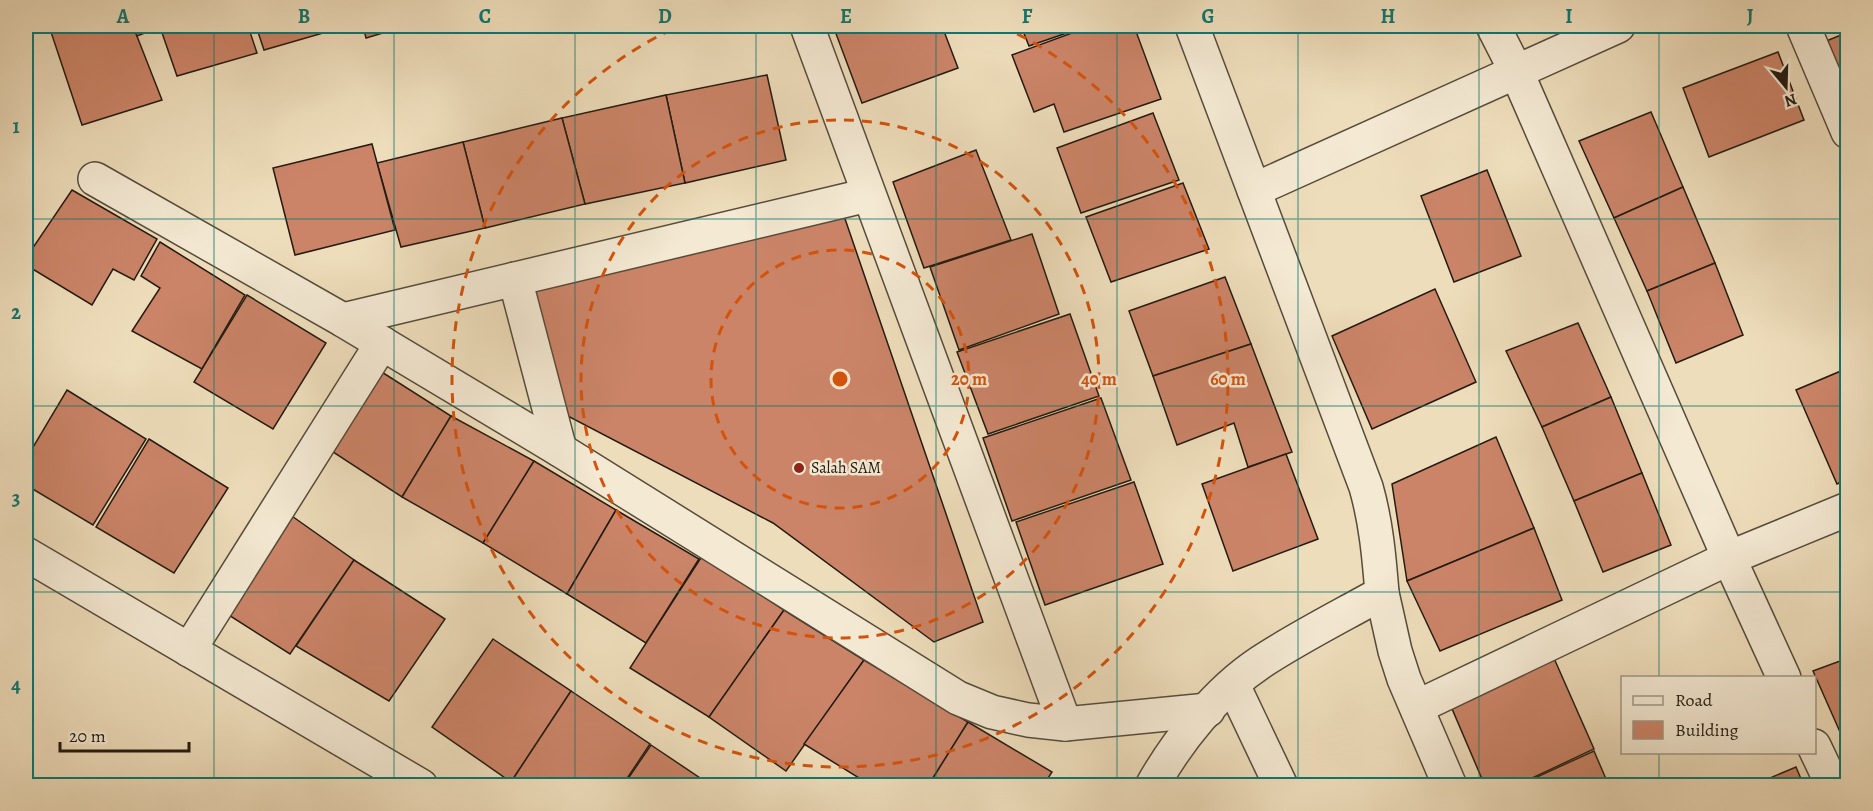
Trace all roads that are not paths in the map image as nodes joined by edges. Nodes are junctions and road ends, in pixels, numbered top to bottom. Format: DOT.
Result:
graph roads {
  1 [pos="807,26"];
  2 [pos="1192,26"];
  3 [pos="1493,26"];
  4 [pos="1618,26"];
  5 [pos="1803,26"];
  6 [pos="1516,73"];
  7 [pos="1848,132"];
  8 [pos="95,179"];
  9 [pos="1254,190"];
  10 [pos="868,195"];
  11 [pos="514,279"];
  12 [pos="343,320"];
  13 [pos="381,343"];
  14 [pos="561,450"];
  15 [pos="1848,509"];
  16 [pos="26,554"];
  17 [pos="1729,558"];
  18 [pos="1382,593"];
  19 [pos="189,650"];
  20 [pos="1783,676"];
  21 [pos="1233,685"];
  22 [pos="1417,706"];
  23 [pos="1208,710"];
  24 [pos="1065,723"];
  25 [pos="1816,748"];
  26 [pos="421,786"];
  27 [pos="1152,786"];
  28 [pos="1281,786"];
  29 [pos="1450,786"];
  30 [pos="1833,786"];
  1 -- 10 [label="street"];
  2 -- 9 [label="street"];
  3 -- 6 [label="street"];
  4 -- 6 [label="street"];
  5 -- 7 [label="street"];
  6 -- 9 [label="street"];
  6 -- 17 [label="street"];
  8 -- 12 [label="street"];
  9 -- 18 [label="street"];
  10 -- 11 [label="street"];
  10 -- 24 [label="street"];
  11 -- 12 [label="street"];
  11 -- 14 [label="street"];
  12 -- 13 [label="street"];
  13 -- 14 [label="street"];
  13 -- 19 [label="street"];
  14 -- 24 [label="street"];
  15 -- 17 [label="street"];
  16 -- 19 [label="street"];
  17 -- 20 [label="street"];
  17 -- 22 [label="street"];
  18 -- 21 [label="street"];
  18 -- 22 [label="street"];
  19 -- 26 [label="street"];
  21 -- 23 [label="street"];
  21 -- 28 [label="street"];
  22 -- 29 [label="street"];
  23 -- 24 [label="street"];
  23 -- 27 [label="street"];
  25 -- 30 [label="street"];
}
